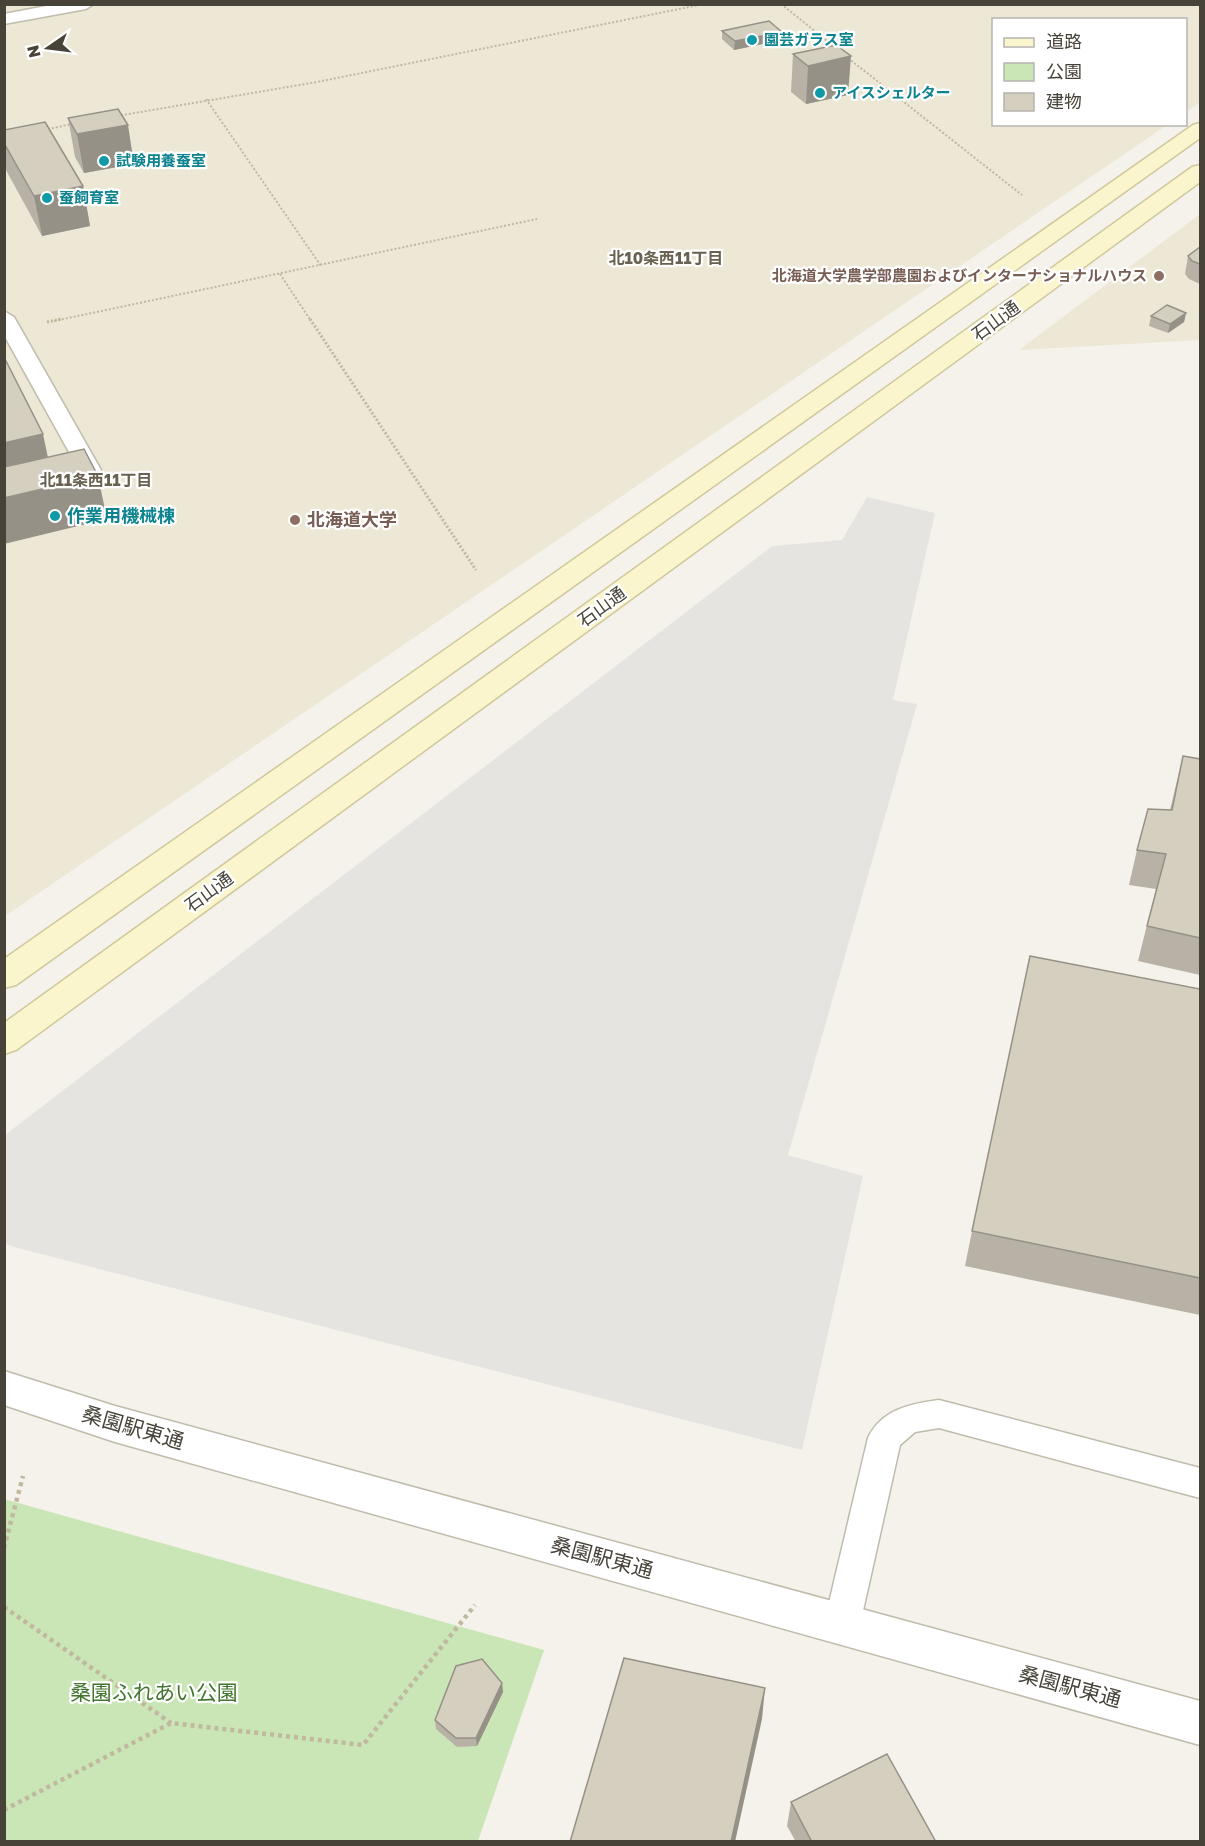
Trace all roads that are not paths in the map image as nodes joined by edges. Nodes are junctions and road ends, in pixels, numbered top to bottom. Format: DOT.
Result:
graph roads {
  1 [pos="86,4"];
  2 [pos="4,19"];
  3 [pos="1200,129"];
  4 [pos="1200,172"];
  5 [pos="8,323"];
  6 [pos="90,470"];
  7 [pos="4,976"];
  8 [pos="4,1041"];
  9 [pos="4,1388"];
  10 [pos="1200,1483"];
  11 [pos="842,1624"];
  12 [pos="1200,1723"];
  1 -- 2 [label="lane"];
  3 -- 7 [label="main road"];
  4 -- 8 [label="main road, 石山通"];
  5 -- 6 [label="lane"];
  9 -- 11 [label="street, 桑園駅東通"];
  10 -- 11 [label="lane"];
  11 -- 12 [label="street, 桑園駅東通"];
}
